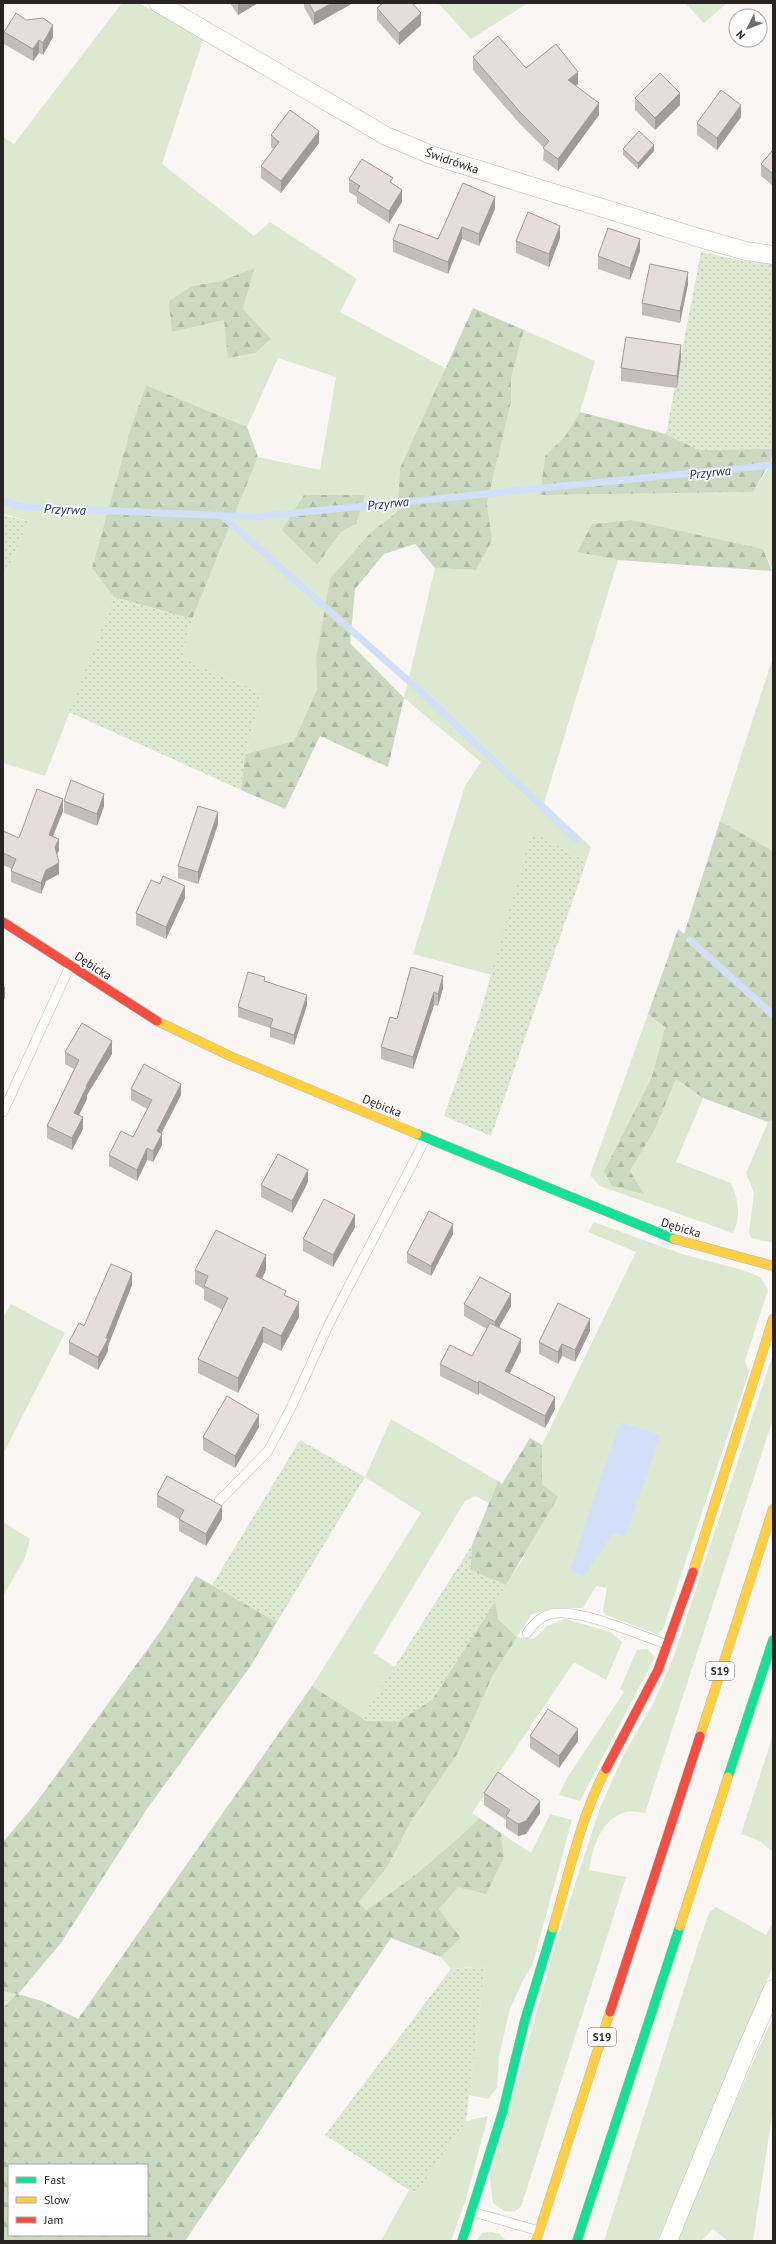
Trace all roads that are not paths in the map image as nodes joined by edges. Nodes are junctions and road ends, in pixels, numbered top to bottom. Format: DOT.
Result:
graph roads {
  1 [pos="158,3"];
  2 [pos="773,255"];
  3 [pos="3,922"];
  4 [pos="70,966"];
  5 [pos="3,1112"];
  6 [pos="426,1138"];
  7 [pos="773,1266"];
  8 [pos="773,1319"];
  9 [pos="219,1501"];
  10 [pos="773,1508"];
  11 [pos="527,1632"];
  12 [pos="773,1640"];
  13 [pos="668,1645"];
  14 [pos="773,1989"];
  15 [pos="473,2212"];
  16 [pos="539,2231"];
  17 [pos="462,2241"];
  18 [pos="536,2241"];
  19 [pos="577,2241"];
  20 [pos="668,2241"];
  1 -- 2 [label="street, Świdrówka"];
  3 -- 4 [label="main road, Dębicka"];
  4 -- 5 [label="lane"];
  4 -- 6 [label="main road, Dębicka"];
  6 -- 7 [label="main road, Dębicka"];
  6 -- 9 [label="lane"];
  8 -- 13 [label="main road"];
  10 -- 16 [label="main road, S19"];
  11 -- 13 [label="lane"];
  12 -- 19 [label="main road"];
  13 -- 15 [label="main road"];
  14 -- 20 [label="street"];
  15 -- 16 [label="lane"];
  15 -- 17 [label="main road"];
  16 -- 18 [label="main road, S19"];
}
